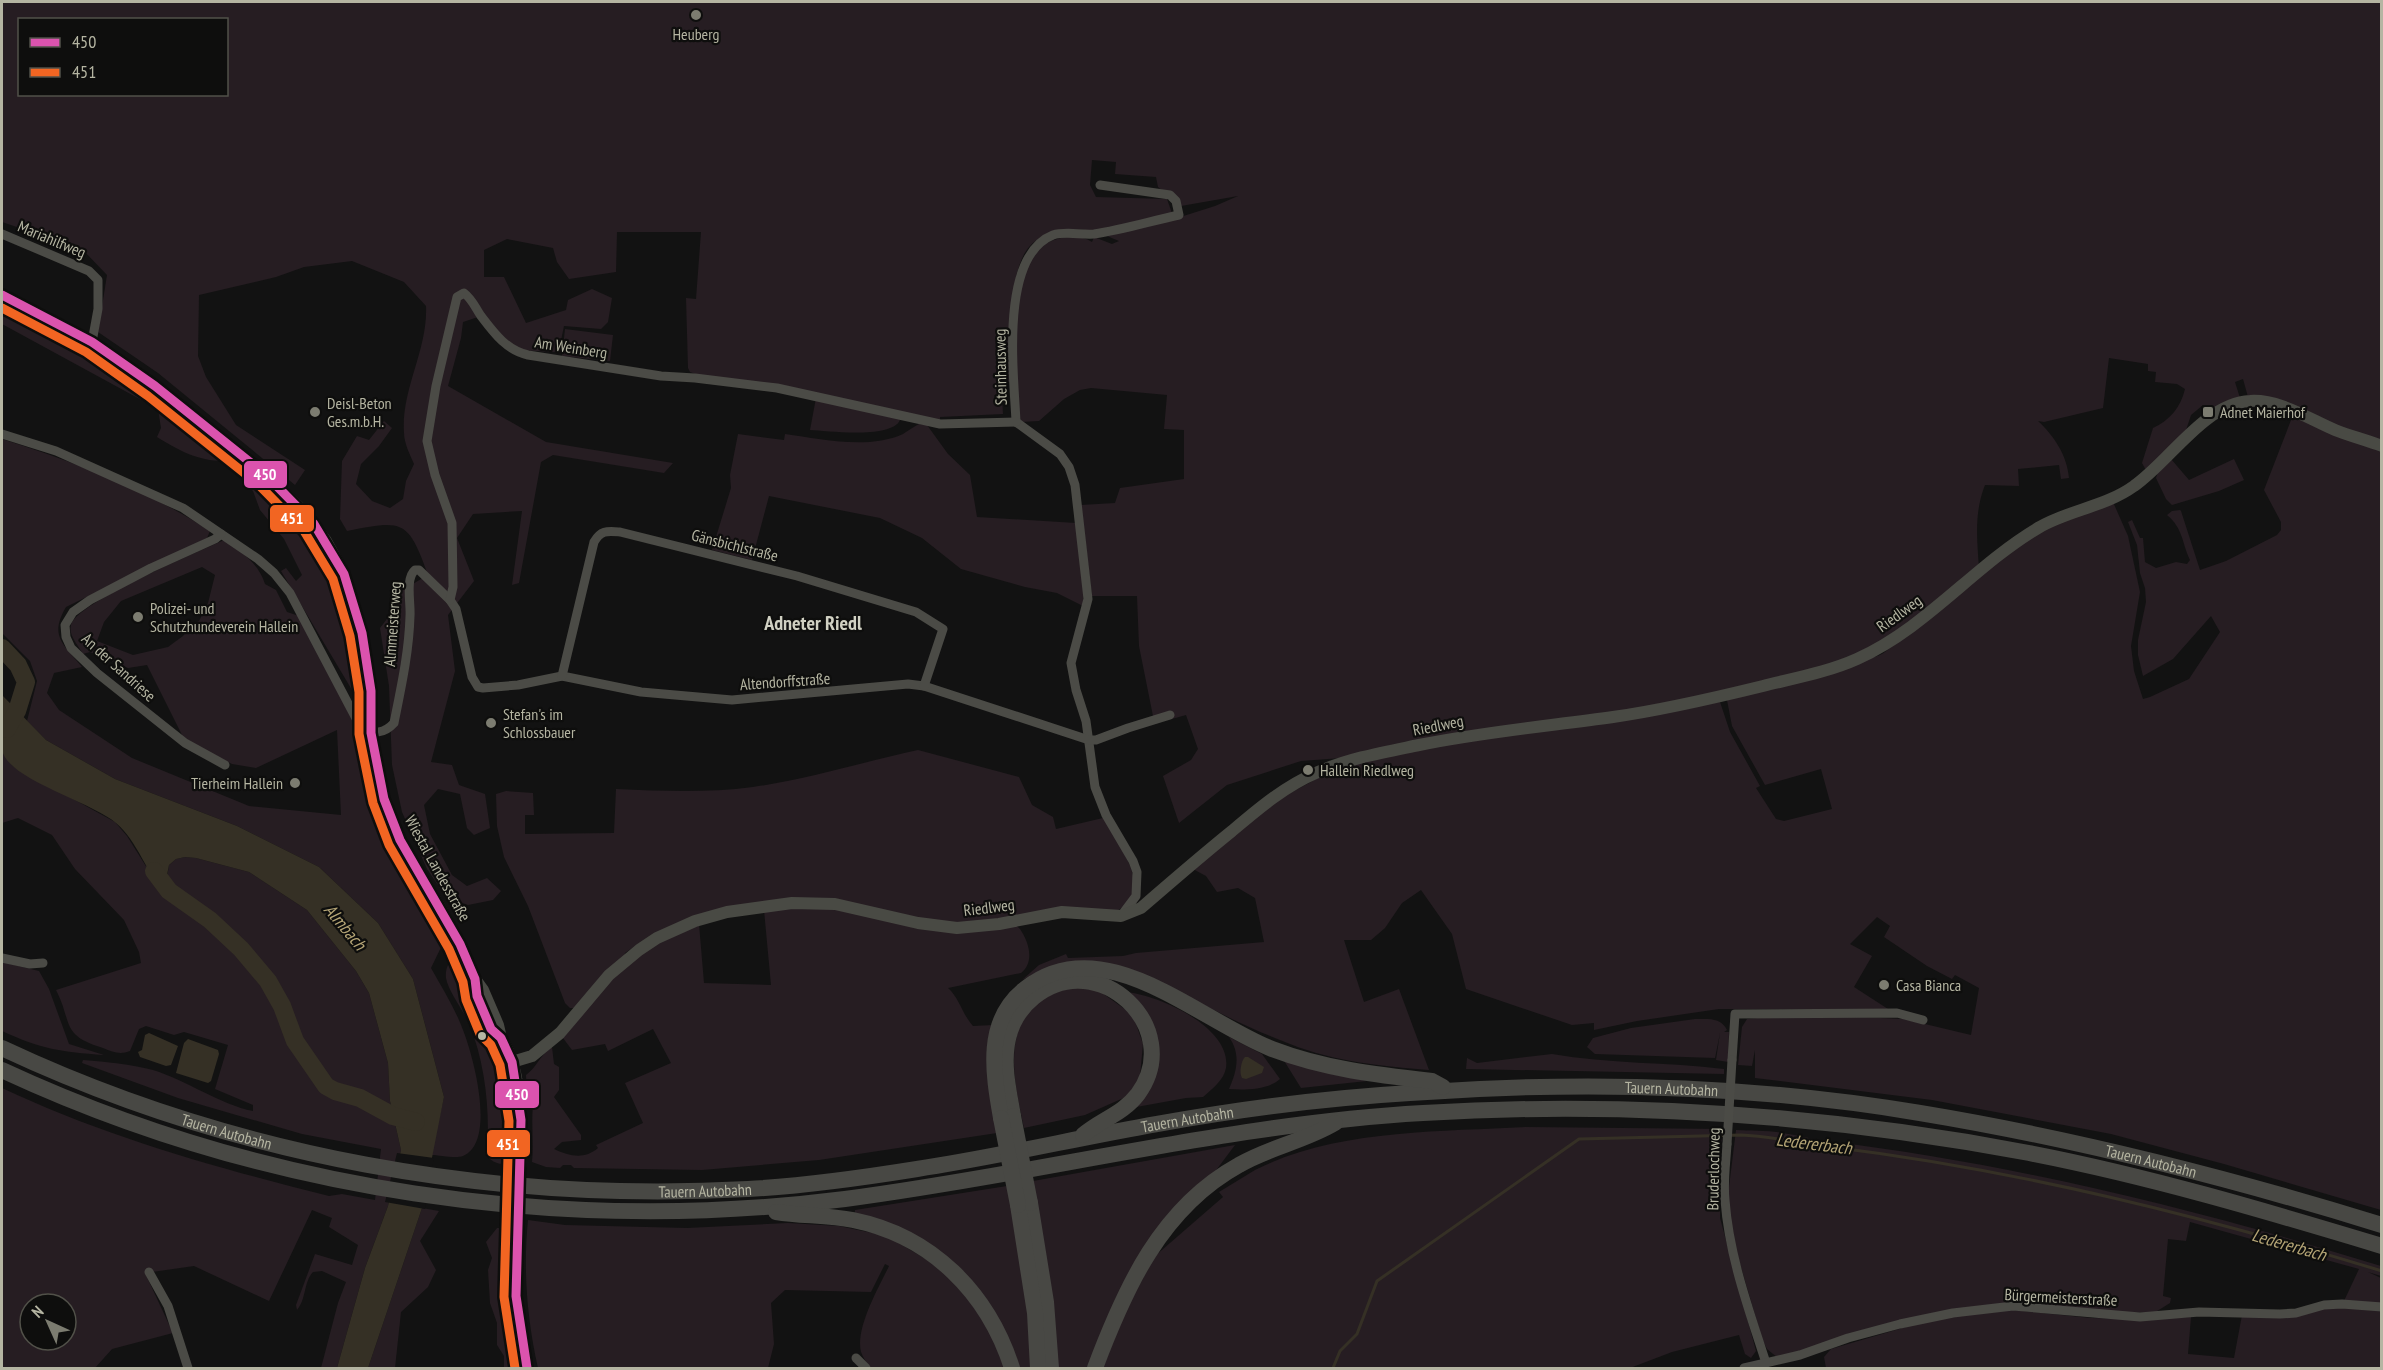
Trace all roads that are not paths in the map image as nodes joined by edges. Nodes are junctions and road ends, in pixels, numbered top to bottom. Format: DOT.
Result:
graph roads {
  1 [pos="1100,184"];
  2 [pos="2,234"];
  3 [pos="2,295"];
  4 [pos="92,342"];
  5 [pos="1016,422"];
  6 [pos="2,434"];
  7 [pos="2382,446"];
  8 [pos="221,534"];
  9 [pos="450,600"];
  10 [pos="562,676"];
  11 [pos="924,686"];
  12 [pos="478,687"];
  13 [pos="1170,715"];
  14 [pos="371,733"];
  15 [pos="1089,740"];
  16 [pos="225,765"];
  17 [pos="1121,916"];
  18 [pos="2,958"];
  19 [pos="43,963"];
  20 [pos="1923,1020"];
  21 [pos="2,1048"];
  22 [pos="512,1062"];
  23 [pos="2,1070"];
  24 [pos="1452,1091"];
  25 [pos="1007,1117"];
  26 [pos="1344,1119"];
  27 [pos="1077,1139"];
  28 [pos="1024,1204"];
  29 [pos="751,1208"];
  30 [pos="2382,1225"];
  31 [pos="2382,1246"];
  32 [pos="149,1272"];
  33 [pos="2382,1307"];
  34 [pos="856,1358"];
  35 [pos="1766,1363"];
  36 [pos="188,1368"];
  37 [pos="527,1368"];
  38 [pos="866,1368"];
  39 [pos="1012,1368"];
  40 [pos="1038,1368"];
  41 [pos="1051,1368"];
  42 [pos="1095,1368"];
  43 [pos="1744,1368"];
  1 -- 5 [label="street, Steinhausweg"];
  2 -- 4 [label="street, Mariahilfweg"];
  3 -- 4 [label="street, Wiestal Landesstraße"];
  4 -- 14 [label="street, Wiestal Landesstraße"];
  5 -- 9 [label="street, Am Weinberg"];
  5 -- 15 [label="street, Steinhausweg"];
  6 -- 8 [label="street"];
  7 -- 17 [label="street, Riedlweg"];
  8 -- 14 [label="street"];
  8 -- 16 [label="street, An der Sandriese"];
  9 -- 12 [label="street, Almmeisterweg"];
  9 -- 14 [label="street, Almmeisterweg"];
  10 -- 11 [label="street, Altendorffstraße"];
  10 -- 11 [label="street, Gänsbichlstraße"];
  10 -- 12 [label="street, Altendorffstraße"];
  11 -- 15 [label="street, Altendorffstraße"];
  13 -- 15 [label="street"];
  14 -- 22 [label="street, Wiestal Landesstraße"];
  15 -- 17 [label="street, Steinhausweg"];
  17 -- 22 [label="street, Riedlweg"];
  18 -- 19 [label="street"];
  20 -- 35 [label="street, Bruderlochweg, bridge"];
  21 -- 27 [label="highway, Tauern Autobahn"];
  22 -- 37 [label="street, Wiestal Landesstraße, bridge"];
  23 -- 29 [label="highway, Tauern Autobahn"];
  24 -- 25 [label="highway"];
  24 -- 27 [label="highway, Tauern Autobahn"];
  24 -- 30 [label="highway, Tauern Autobahn"];
  25 -- 27 [label="highway"];
  25 -- 28 [label="highway, bridge"];
  26 -- 29 [label="highway, Tauern Autobahn"];
  26 -- 31 [label="highway, Tauern Autobahn"];
  26 -- 42 [label="highway"];
  28 -- 40 [label="highway"];
  28 -- 41 [label="highway"];
  29 -- 39 [label="highway"];
  32 -- 36 [label="street"];
  33 -- 35 [label="street, Bürgermeisterstraße"];
  34 -- 38 [label="street"];
  35 -- 43 [label="street, Bürgermeisterstraße"];
}
